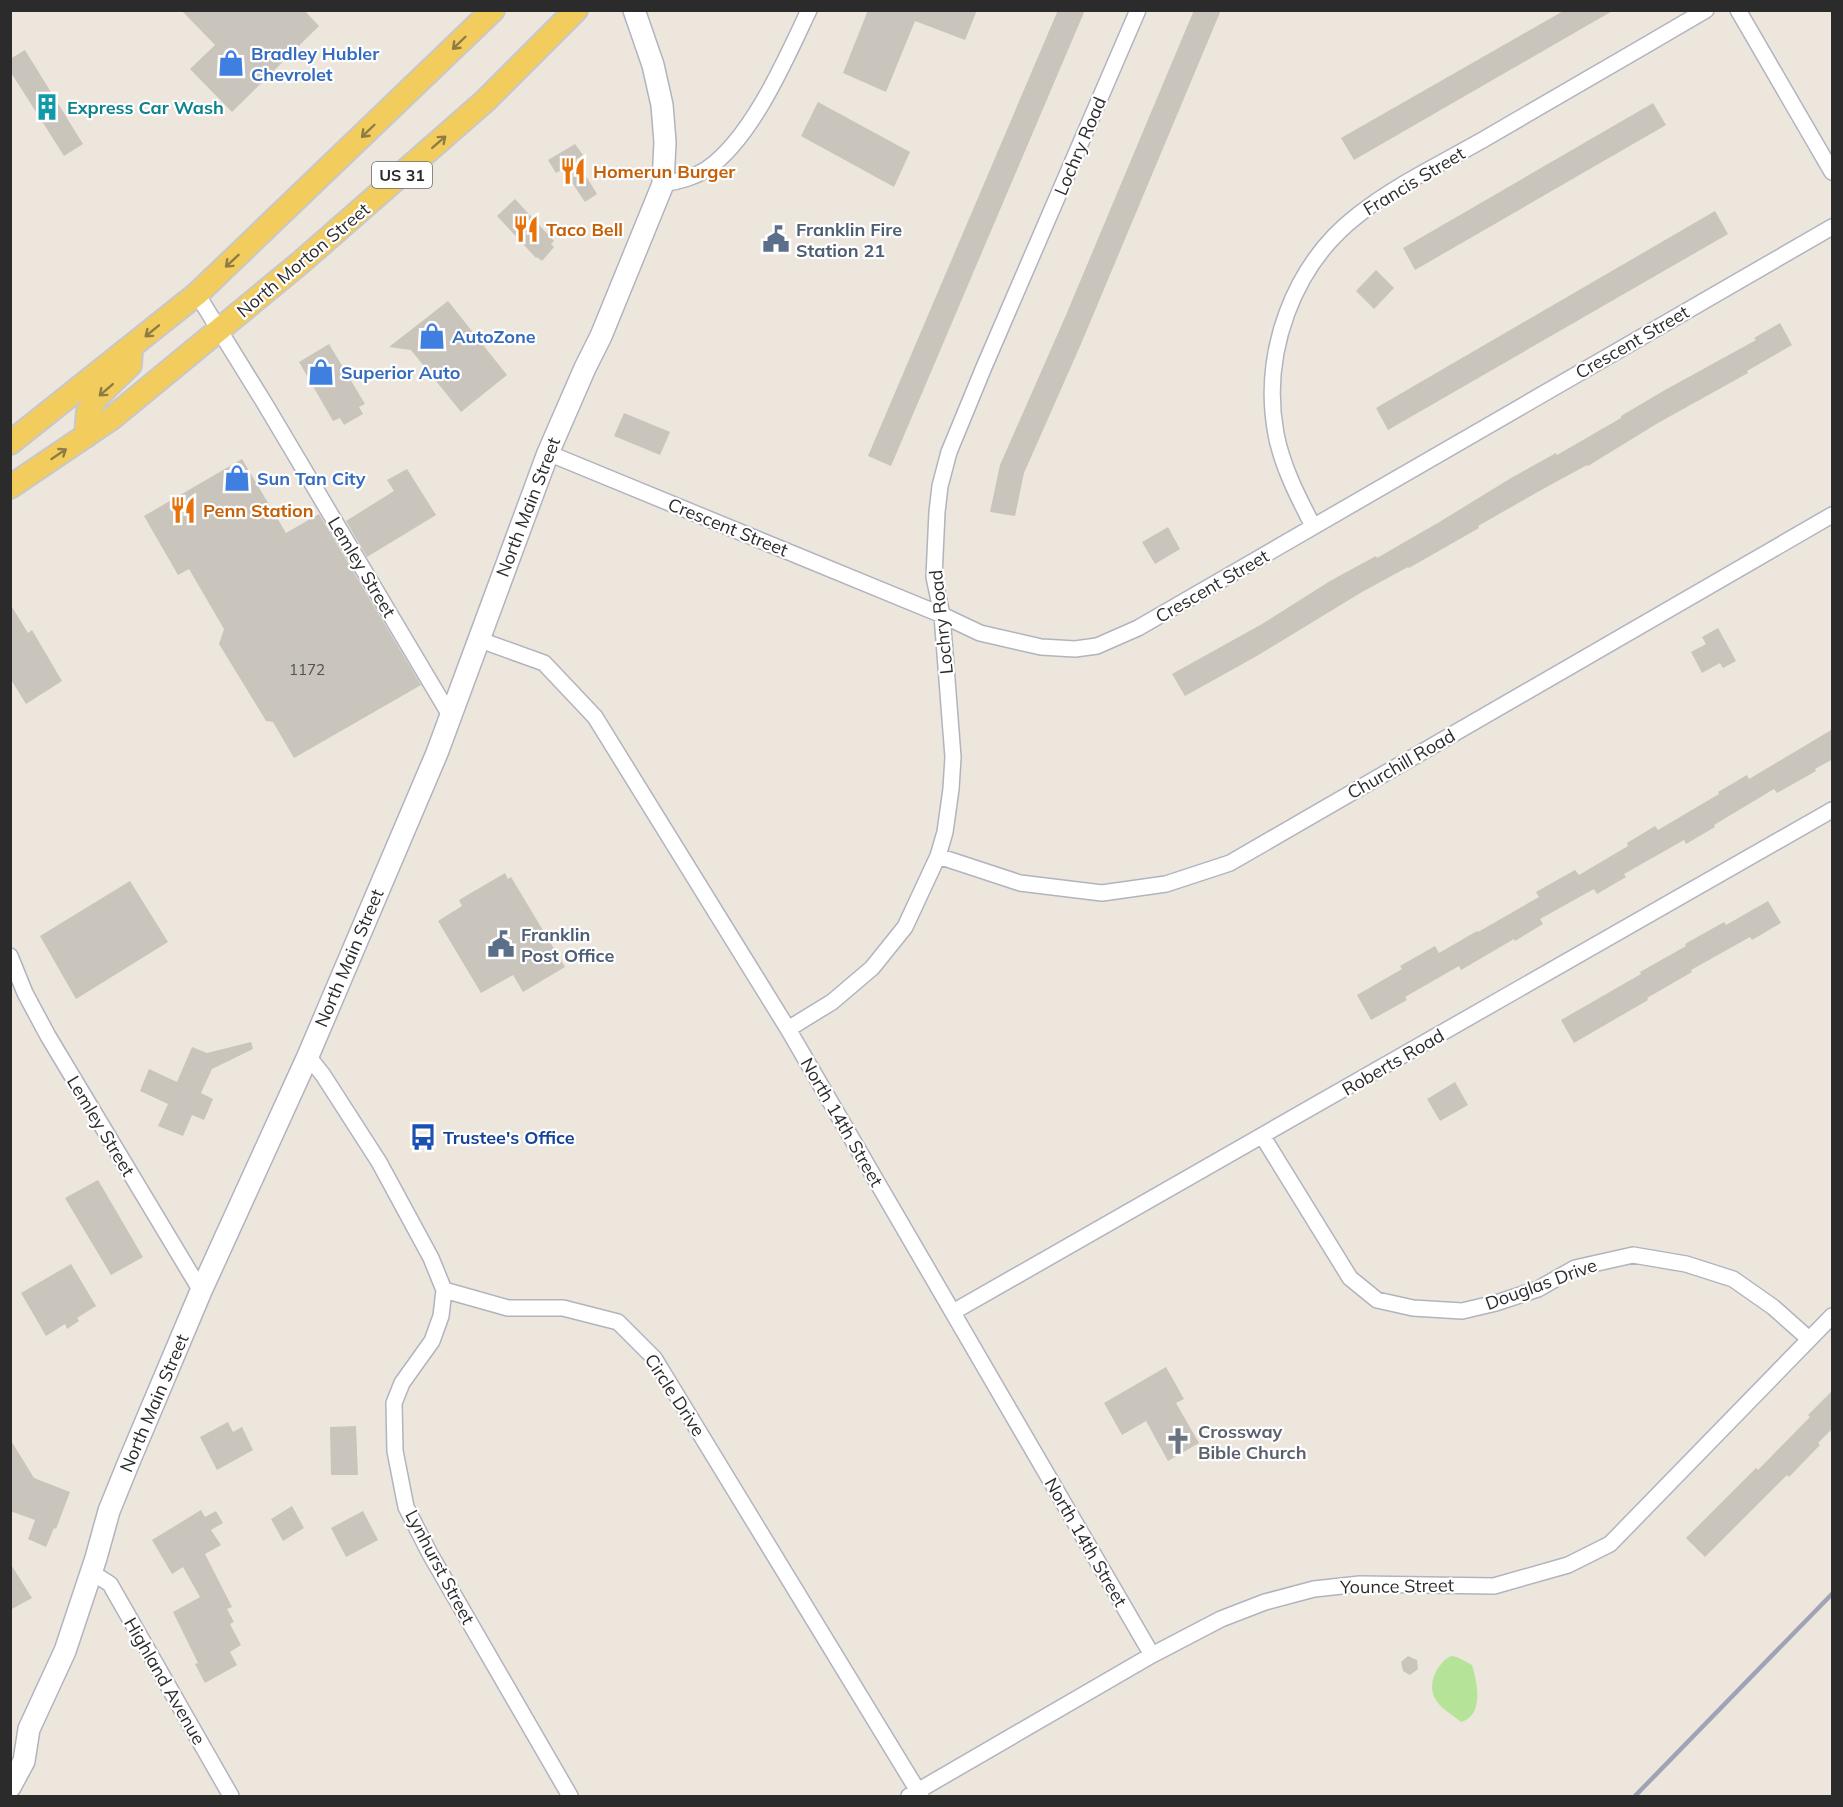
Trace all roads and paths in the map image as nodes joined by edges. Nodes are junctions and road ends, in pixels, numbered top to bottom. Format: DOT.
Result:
graph roads {
  1 [pos="493,10"];
  2 [pos="576,10"];
  3 [pos="634,10"];
  4 [pos="809,10"];
  5 [pos="1138,10"];
  6 [pos="1706,10"];
  7 [pos="1738,10"];
  8 [pos="1833,172"];
  9 [pos="663,184"];
  10 [pos="1833,227"];
  11 [pos="197,294"];
  12 [pos="219,330"];
  13 [pos="131,347"];
  14 [pos="86,436"];
  15 [pos="10,443"];
  16 [pos="548,453"];
  17 [pos="10,486"];
  18 [pos="1833,515"];
  19 [pos="1313,526"];
  20 [pos="942,615"];
  21 [pos="480,640"];
  22 [pos="451,717"];
  23 [pos="1833,810"];
  24 [pos="938,856"];
  25 [pos="10,956"];
  26 [pos="788,1029"];
  27 [pos="308,1056"];
  28 [pos="1263,1137"];
  29 [pos="444,1290"];
  30 [pos="201,1291"];
  31 [pos="953,1312"];
  32 [pos="1833,1316"];
  33 [pos="1809,1339"];
  34 [pos="91,1572"];
  35 [pos="1152,1655"];
  36 [pos="29,1729"];
  37 [pos="10,1743"];
  38 [pos="10,1787"];
  39 [pos="916,1795"];
  40 [pos="231,1797"];
  41 [pos="570,1797"];
  1 -- 11 [label="main road, US 31, one-way"];
  12 -- 2 [label="main road, North Morton Street / US 31, one-way"];
  3 -- 9 [label="street, North Main Street"];
  4 -- 9 [label="street"];
  5 -- 20 [label="street, Lochry Road"];
  6 -- 19 [label="street, Francis Street"];
  7 -- 8 [label="street"];
  9 -- 16 [label="street, North Main Street"];
  10 -- 19 [label="street, Crescent Street"];
  11 -- 12 [label="street, Lemley Street"];
  11 -- 13 [label="main road, US 31, one-way"];
  12 -- 14 [label="main road, North Morton Street / US 31"];
  12 -- 22 [label="street, Lemley Street"];
  13 -- 14 [label="main road, one-way"];
  13 -- 15 [label="main road, US 31"];
  17 -- 14 [label="main road, North Morton Street / US 31, one-way"];
  16 -- 20 [label="street, Crescent Street"];
  16 -- 21 [label="street, North Main Street"];
  18 -- 24 [label="street, Churchill Road"];
  19 -- 20 [label="street, Crescent Street"];
  20 -- 24 [label="street, Lochry Road"];
  21 -- 22 [label="street, North Main Street"];
  21 -- 26 [label="street, North 14th Street"];
  22 -- 27 [label="street, North Main Street"];
  23 -- 28 [label="street, Roberts Road"];
  24 -- 26 [label="street, Lochry Road"];
  25 -- 30 [label="street, Lemley Street"];
  26 -- 31 [label="street, North 14th Street"];
  27 -- 29 [label="street"];
  27 -- 30 [label="street, North Main Street"];
  28 -- 31 [label="street, Roberts Road"];
  28 -- 33 [label="street, Douglas Drive"];
  29 -- 39 [label="street, Circle Drive"];
  29 -- 41 [label="street, Lynhurst Street"];
  30 -- 34 [label="street, North Main Street"];
  31 -- 35 [label="street, North 14th Street"];
  32 -- 33 [label="street, Younce Street"];
  33 -- 35 [label="street, Younce Street"];
  34 -- 36 [label="street, North Main Street"];
  34 -- 40 [label="street, Highland Avenue"];
  35 -- 39 [label="street, Younce Street"];
  36 -- 37 [label="street, North Main Street"];
  36 -- 38 [label="street, North Main Street"];
}
